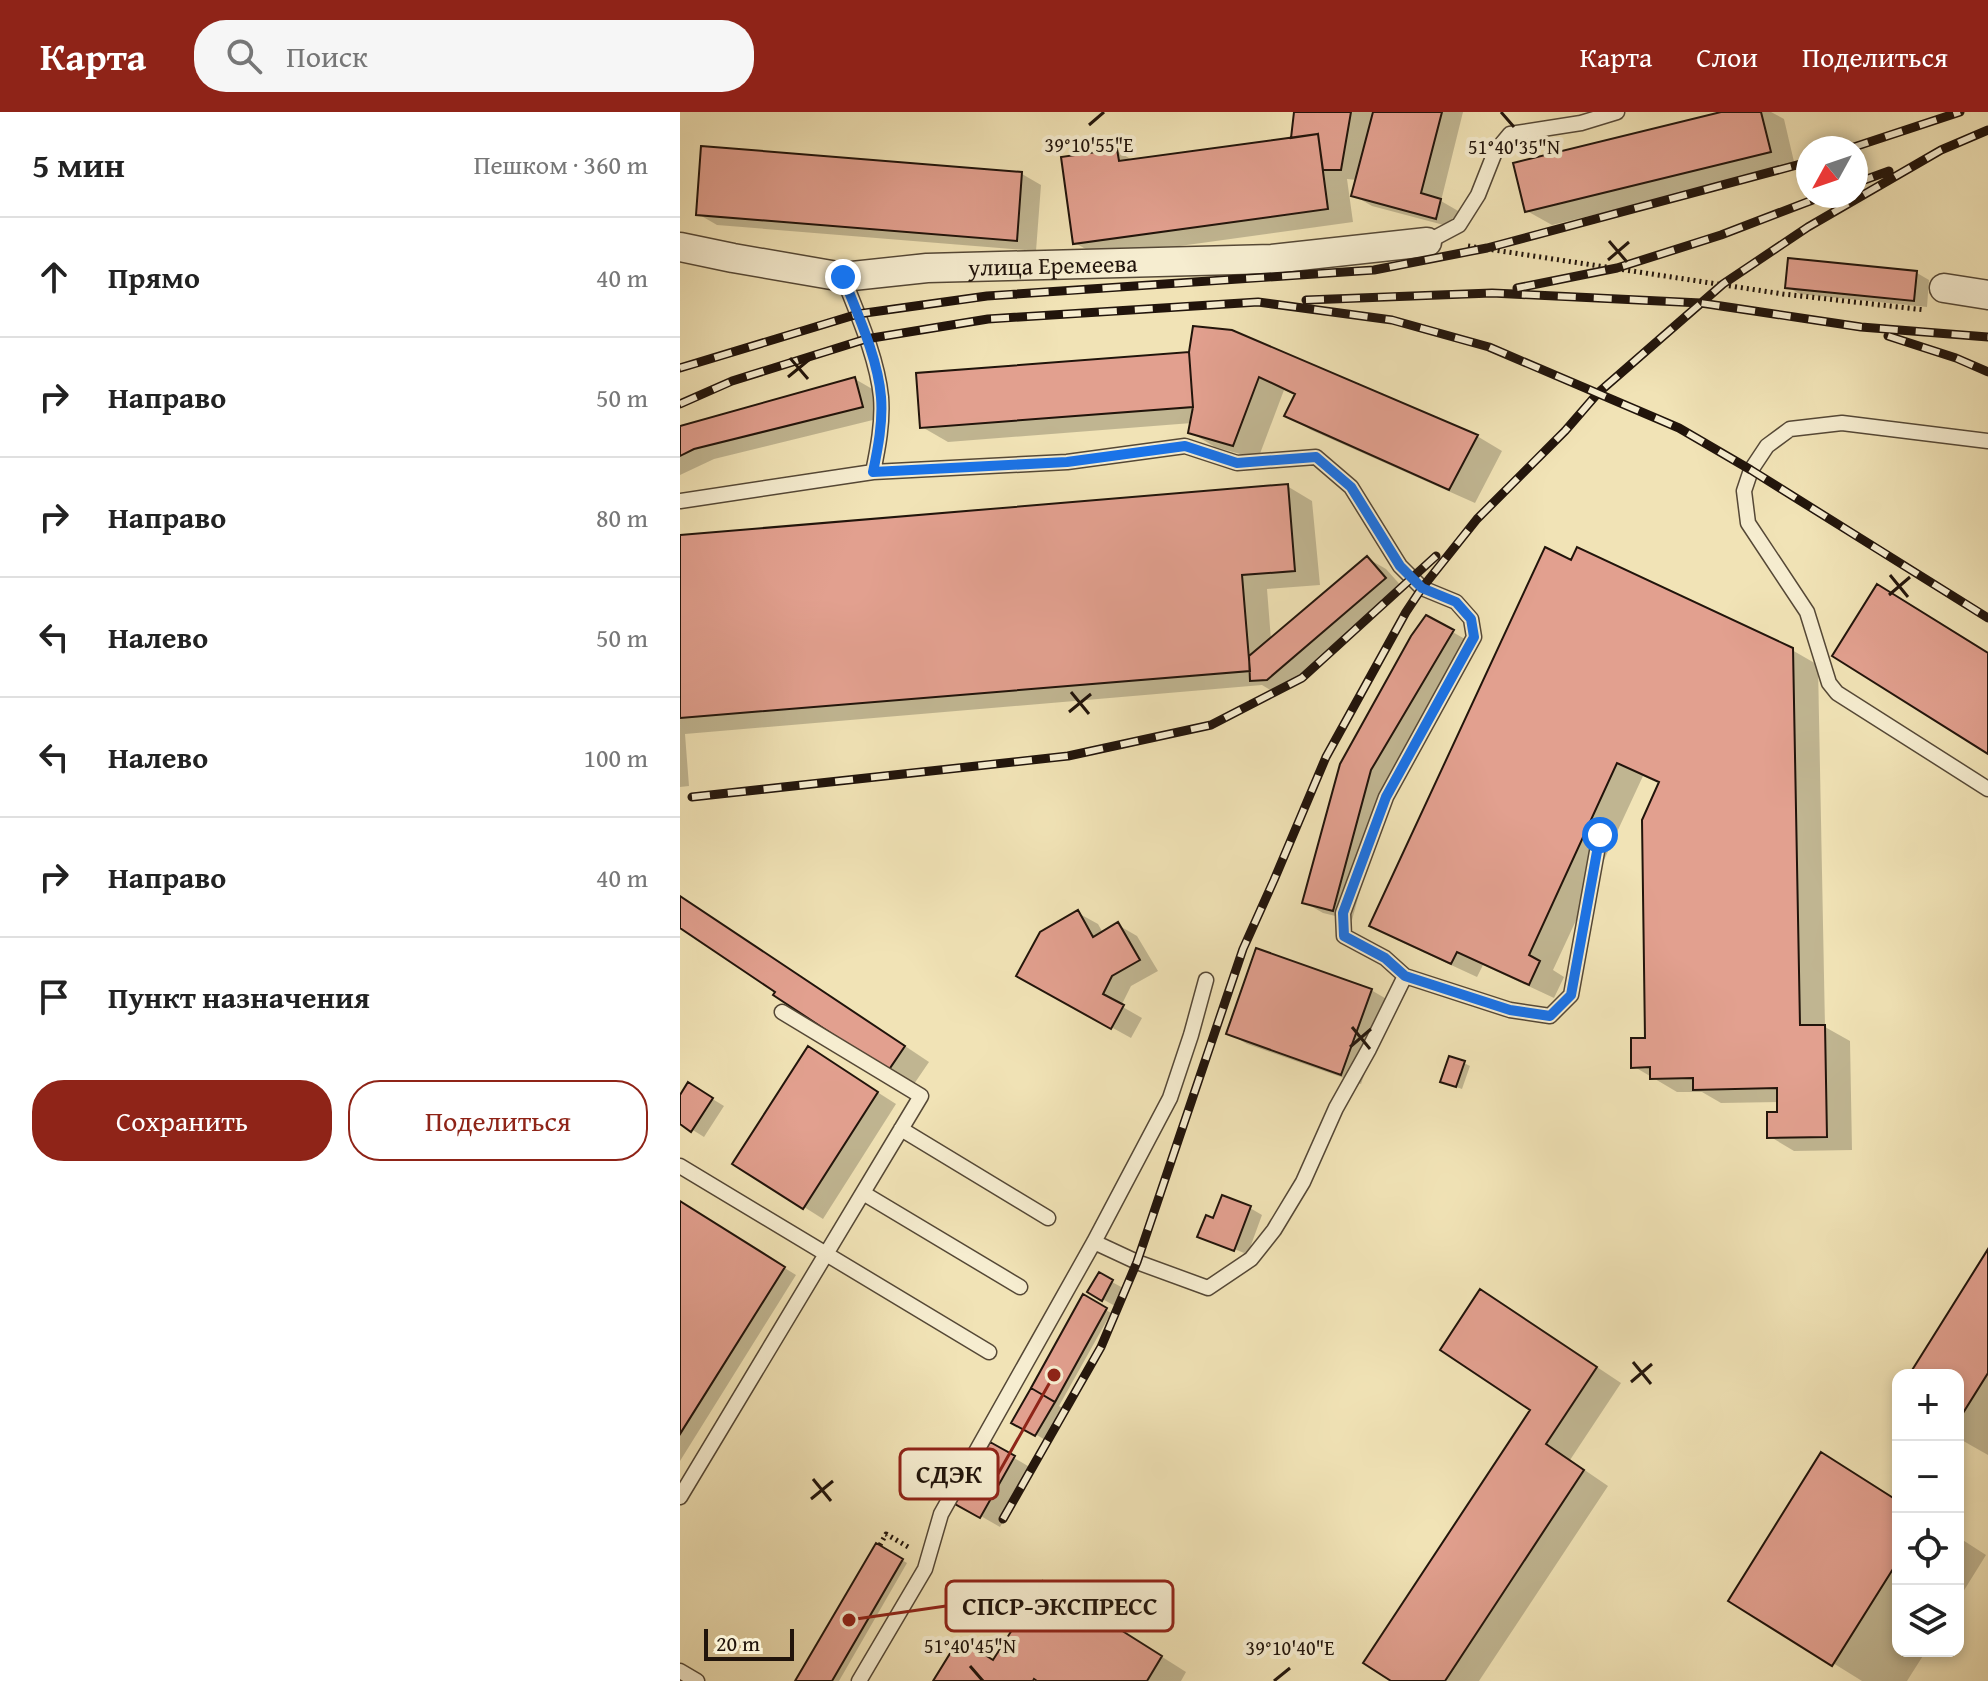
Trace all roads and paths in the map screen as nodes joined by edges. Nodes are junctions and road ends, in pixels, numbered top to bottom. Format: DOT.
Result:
graph roads {
  1 [pos="1617,112"];
  2 [pos="1427,242"];
  3 [pos="680,247"];
  4 [pos="843,277"];
  5 [pos="1944,288"];
  6 [pos="1988,295"];
  7 [pos="1988,441"];
  8 [pos="873,472"];
  9 [pos="680,501"];
  10 [pos="1988,789"];
  11 [pos="1600,835"];
  12 [pos="1405,976"];
  13 [pos="1206,980"];
  14 [pos="782,1012"];
  15 [pos="901,1129"];
  16 [pos="680,1166"];
  17 [pos="863,1193"];
  18 [pos="1048,1218"];
  19 [pos="1094,1242"];
  20 [pos="826,1254"];
  21 [pos="1020,1287"];
  22 [pos="989,1352"];
  23 [pos="680,1497"];
  24 [pos="880,1545"];
  25 [pos="928,1558"];
  26 [pos="680,1671"];
  27 [pos="697,1681"];
  28 [pos="859,1681"];
  1 -- 2 [label="lane"];
  2 -- 4 [label="street, улица Еремеева"];
  2 -- 5 [label="path"];
  3 -- 4 [label="street, улица Еремеева"];
  4 -- 8 [label="lane"];
  5 -- 6 [label="street"];
  7 -- 10 [label="lane"];
  8 -- 9 [label="lane"];
  8 -- 12 [label="lane"];
  11 -- 12 [label="lane"];
  12 -- 19 [label="lane"];
  13 -- 19 [label="lane"];
  14 -- 15 [label="lane"];
  15 -- 17 [label="lane"];
  15 -- 18 [label="lane"];
  16 -- 20 [label="lane"];
  17 -- 20 [label="lane"];
  17 -- 21 [label="lane"];
  19 -- 25 [label="lane"];
  20 -- 22 [label="lane"];
  20 -- 23 [label="lane"];
  24 -- 25 [label="path"];
  25 -- 28 [label="lane"];
  26 -- 27 [label="lane"];
}
